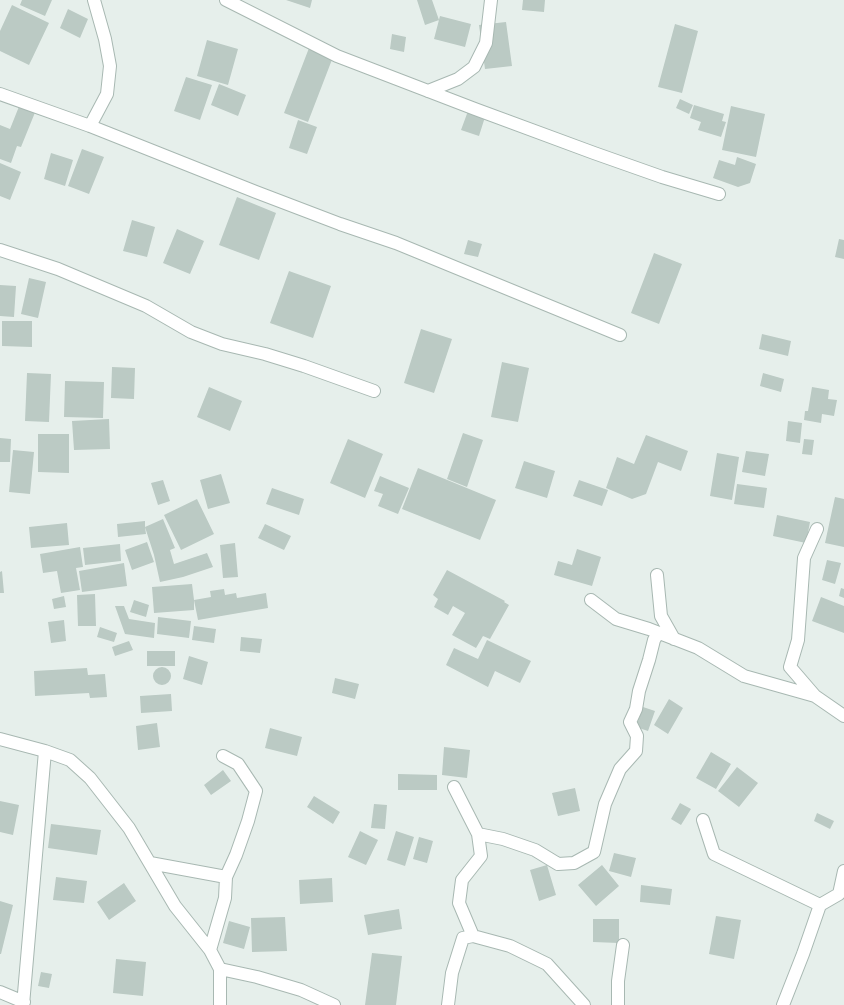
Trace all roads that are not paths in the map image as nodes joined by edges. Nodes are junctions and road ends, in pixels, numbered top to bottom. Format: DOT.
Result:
graph roads {
  1 [pos="94,0"];
  2 [pos="226,0"];
  3 [pos="491,0"];
  4 [pos="428,91"];
  5 [pos="0,94"];
  6 [pos="90,126"];
  7 [pos="719,194"];
  8 [pos="0,250"];
  9 [pos="620,336"];
  10 [pos="374,391"];
  11 [pos="817,529"];
  12 [pos="657,575"];
  13 [pos="591,600"];
  14 [pos="658,633"];
  15 [pos="674,639"];
  16 [pos="815,696"];
  17 [pos="844,716"];
  18 [pos="0,739"];
  19 [pos="45,751"];
  20 [pos="223,756"];
  21 [pos="454,788"];
  22 [pos="703,820"];
  23 [pos="478,834"];
  24 [pos="150,863"];
  25 [pos="844,871"];
  26 [pos="226,877"];
  27 [pos="820,905"];
  28 [pos="473,936"];
  29 [pos="623,945"];
  30 [pos="210,950"];
  31 [pos="220,969"];
  32 [pos="0,992"];
  33 [pos="24,1003"];
  34 [pos="220,1005"];
  35 [pos="334,1005"];
  36 [pos="448,1005"];
  37 [pos="584,1005"];
  38 [pos="618,1005"];
  39 [pos="783,1005"];
  1 -- 6 [label="street"];
  2 -- 4 [label="street"];
  3 -- 4 [label="street"];
  4 -- 7 [label="street"];
  5 -- 6 [label="street"];
  6 -- 9 [label="street"];
  8 -- 10 [label="street"];
  11 -- 16 [label="street"];
  12 -- 15 [label="street"];
  13 -- 14 [label="street"];
  14 -- 15 [label="street"];
  14 -- 23 [label="street"];
  15 -- 16 [label="street"];
  16 -- 17 [label="street"];
  18 -- 19 [label="street"];
  19 -- 24 [label="street"];
  19 -- 33 [label="street"];
  20 -- 26 [label="street"];
  21 -- 23 [label="street"];
  22 -- 27 [label="street"];
  23 -- 28 [label="street"];
  24 -- 26 [label="street"];
  24 -- 30 [label="street"];
  25 -- 27 [label="street"];
  26 -- 30 [label="street"];
  27 -- 39 [label="street"];
  28 -- 36 [label="street"];
  28 -- 37 [label="street"];
  29 -- 38 [label="street"];
  30 -- 31 [label="street"];
  31 -- 34 [label="street"];
  31 -- 35 [label="street"];
  32 -- 33 [label="street"];
}
